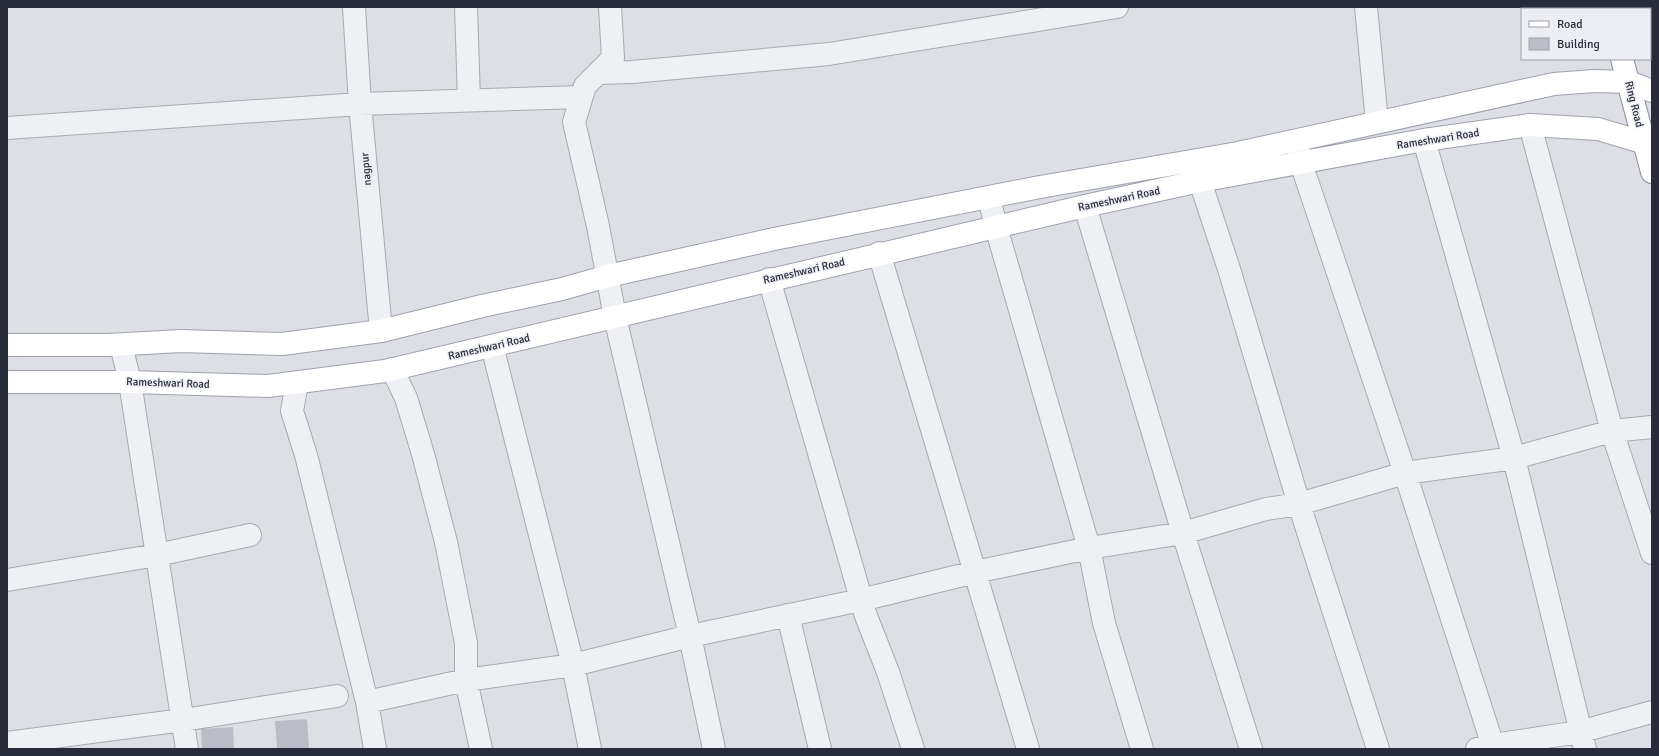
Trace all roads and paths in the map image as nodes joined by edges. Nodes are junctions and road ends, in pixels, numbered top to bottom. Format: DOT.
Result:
graph roads {
  1 [pos="354,7"];
  2 [pos="466,7"];
  3 [pos="610,7"];
  4 [pos="1117,7"];
  5 [pos="1366,7"];
  6 [pos="1622,60"];
  7 [pos="598,73"];
  8 [pos="1628,82"];
  9 [pos="1652,91"];
  10 [pos="581,97"];
  11 [pos="469,100"];
  12 [pos="360,104"];
  13 [pos="1377,122"];
  14 [pos="1530,125"];
  15 [pos="7,128"];
  16 [pos="1296,140"];
  17 [pos="1424,140"];
  18 [pos="1648,144"];
  19 [pos="1301,163"];
  20 [pos="1652,172"];
  21 [pos="1200,181"];
  22 [pos="989,198"];
  23 [pos="1085,206"];
  24 [pos="996,227"];
  25 [pos="879,253"];
  26 [pos="608,276"];
  27 [pos="770,279"];
  28 [pos="615,318"];
  29 [pos="381,331"];
  30 [pos="7,345"];
  31 [pos="121,345"];
  32 [pos="492,346"];
  33 [pos="392,369"];
  34 [pos="7,382"];
  35 [pos="130,382"];
  36 [pos="297,383"];
  37 [pos="1652,427"];
  38 [pos="1612,431"];
  39 [pos="1514,458"];
  40 [pos="1405,473"];
  41 [pos="1299,504"];
  42 [pos="1183,533"];
  43 [pos="250,535"];
  44 [pos="1089,548"];
  45 [pos="1652,553"];
  46 [pos="157,555"];
  47 [pos="975,572"];
  48 [pos="7,580"];
  49 [pos="861,600"];
  50 [pos="788,615"];
  51 [pos="690,636"];
  52 [pos="573,665"];
  53 [pos="466,680"];
  54 [pos="337,696"];
  55 [pos="367,702"];
  56 [pos="1652,712"];
  57 [pos="183,720"];
  58 [pos="1582,740"];
  59 [pos="7,743"];
  60 [pos="1488,748"];
  61 [pos="187,749"];
  62 [pos="375,749"];
  63 [pos="481,749"];
  64 [pos="590,749"];
  65 [pos="714,749"];
  66 [pos="820,749"];
  67 [pos="912,749"];
  68 [pos="1028,749"];
  69 [pos="1142,749"];
  70 [pos="1251,749"];
  71 [pos="1378,749"];
  1 -- 12 [label="street, nagpur"];
  2 -- 11 [label="street"];
  3 -- 7 [label="street"];
  4 -- 7 [label="street"];
  5 -- 13 [label="street"];
  6 -- 8 [label="main road, Ring Road"];
  7 -- 10 [label="street"];
  8 -- 9 [label="main road"];
  8 -- 13 [label="main road"];
  8 -- 18 [label="main road, Ring Road"];
  10 -- 11 [label="street"];
  10 -- 26 [label="street"];
  11 -- 12 [label="street"];
  12 -- 15 [label="street"];
  12 -- 29 [label="street, nagpur"];
  13 -- 16 [label="main road"];
  14 -- 17 [label="main road, Rameshwari Road"];
  14 -- 18 [label="main road, Rameshwari Road"];
  14 -- 38 [label="street"];
  16 -- 19 [label="street"];
  16 -- 22 [label="main road"];
  17 -- 19 [label="main road, Rameshwari Road"];
  17 -- 39 [label="street"];
  18 -- 20 [label="main road, Ring Road"];
  19 -- 21 [label="main road, Rameshwari Road"];
  19 -- 40 [label="street"];
  21 -- 23 [label="main road, Rameshwari Road"];
  21 -- 41 [label="street"];
  22 -- 24 [label="street"];
  22 -- 26 [label="main road"];
  23 -- 24 [label="main road, Rameshwari Road"];
  23 -- 42 [label="street"];
  24 -- 25 [label="main road, Rameshwari Road"];
  24 -- 44 [label="street"];
  25 -- 27 [label="main road, Rameshwari Road"];
  25 -- 47 [label="street"];
  26 -- 28 [label="street"];
  26 -- 29 [label="main road"];
  27 -- 28 [label="main road, Rameshwari Road"];
  27 -- 49 [label="street"];
  28 -- 32 [label="main road, Rameshwari Road"];
  28 -- 51 [label="street"];
  29 -- 31 [label="main road"];
  30 -- 31 [label="main road"];
  31 -- 35 [label="street"];
  32 -- 33 [label="main road, Rameshwari Road"];
  32 -- 52 [label="street"];
  33 -- 36 [label="main road, Rameshwari Road"];
  33 -- 53 [label="street"];
  34 -- 35 [label="main road, Rameshwari Road"];
  35 -- 36 [label="main road, Rameshwari Road"];
  35 -- 46 [label="street"];
  36 -- 55 [label="street"];
  37 -- 38 [label="street"];
  38 -- 39 [label="street"];
  38 -- 45 [label="street"];
  39 -- 40 [label="street"];
  39 -- 58 [label="street"];
  40 -- 41 [label="street"];
  40 -- 60 [label="street"];
  41 -- 42 [label="street"];
  41 -- 71 [label="street"];
  42 -- 44 [label="street"];
  42 -- 70 [label="street"];
  43 -- 46 [label="street"];
  44 -- 47 [label="street"];
  44 -- 69 [label="street"];
  46 -- 48 [label="street"];
  46 -- 57 [label="street"];
  47 -- 49 [label="street"];
  47 -- 68 [label="street"];
  49 -- 50 [label="street"];
  49 -- 67 [label="street"];
  50 -- 51 [label="street"];
  50 -- 66 [label="street"];
  51 -- 52 [label="street"];
  51 -- 65 [label="street"];
  52 -- 53 [label="street"];
  52 -- 64 [label="street"];
  53 -- 55 [label="street"];
  53 -- 63 [label="street"];
  54 -- 57 [label="street"];
  55 -- 62 [label="street"];
  56 -- 58 [label="street"];
  57 -- 59 [label="street"];
  57 -- 61 [label="street"];
  58 -- 60 [label="street"];
}
